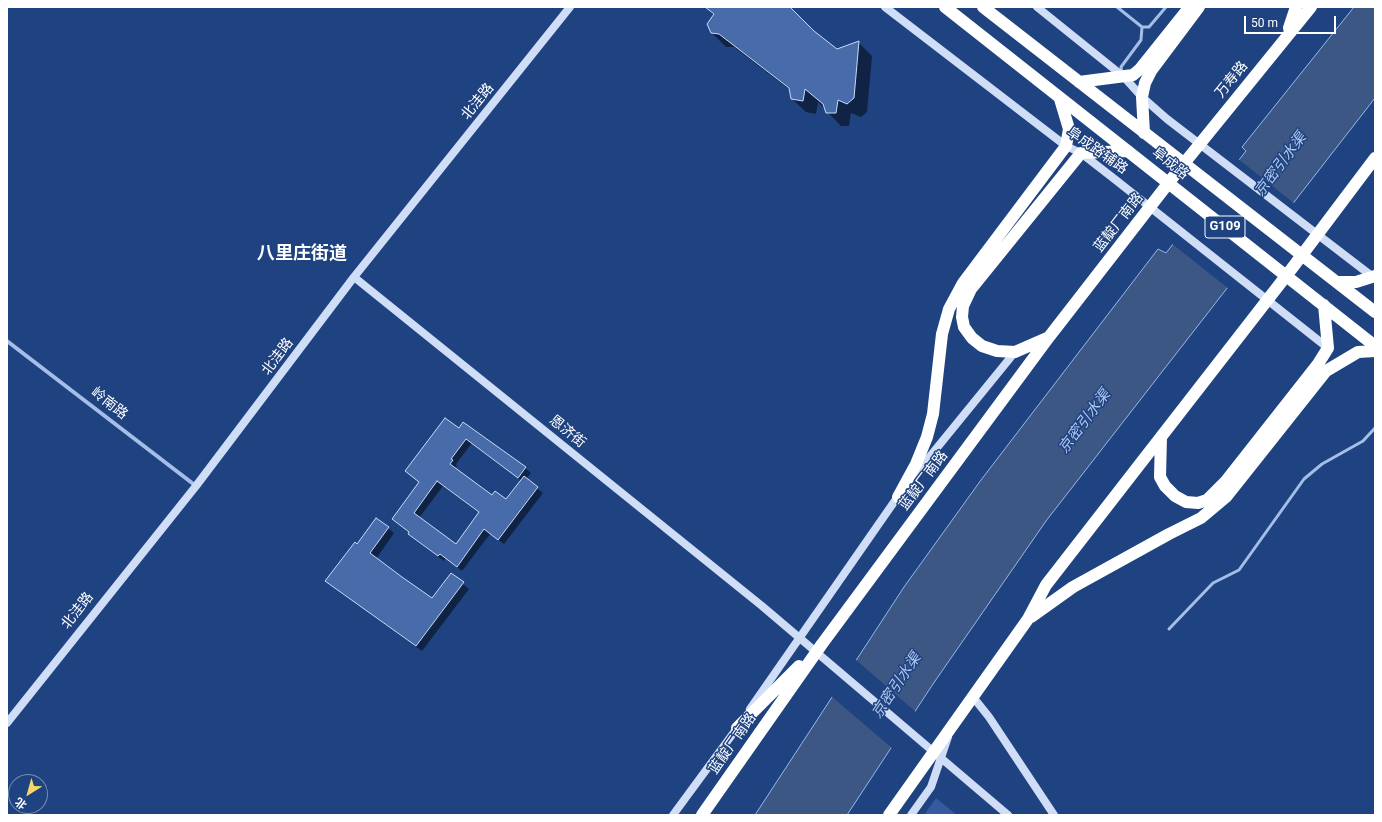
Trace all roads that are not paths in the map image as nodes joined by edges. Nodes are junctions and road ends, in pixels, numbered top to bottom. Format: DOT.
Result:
graph roads {
  1 [pos="570,7"];
  2 [pos="885,7"];
  3 [pos="945,7"];
  4 [pos="982,7"];
  5 [pos="1037,7"];
  6 [pos="1117,7"];
  7 [pos="1166,7"];
  8 [pos="1189,7"];
  9 [pos="1200,7"];
  10 [pos="1296,7"];
  11 [pos="1311,7"];
  12 [pos="1142,27"];
  13 [pos="1287,34"];
  14 [pos="1123,76"];
  15 [pos="1079,82"];
  16 [pos="1142,97"];
  17 [pos="1060,99"];
  18 [pos="1147,136"];
  19 [pos="1066,146"];
  20 [pos="1081,153"];
  21 [pos="1133,155"];
  22 [pos="1375,158"];
  23 [pos="1177,172"];
  24 [pos="354,277"];
  25 [pos="1374,277"];
  26 [pos="1333,278"];
  27 [pos="1324,305"];
  28 [pos="1375,312"];
  29 [pos="1049,337"];
  30 [pos="7,341"];
  31 [pos="1375,346"];
  32 [pos="1328,348"];
  33 [pos="1375,351"];
  34 [pos="1015,352"];
  35 [pos="1375,428"];
  36 [pos="1161,437"];
  37 [pos="196,486"];
  38 [pos="898,496"];
  39 [pos="1028,619"];
  40 [pos="1169,629"];
  41 [pos="822,644"];
  42 [pos="973,697"];
  43 [pos="7,722"];
  44 [pos="737,728"];
  45 [pos="950,732"];
  46 [pos="674,815"];
  47 [pos="702,815"];
  48 [pos="889,815"];
  49 [pos="911,815"];
  50 [pos="1008,815"];
  51 [pos="1054,815"];
  1 -- 24 [label="street, 北洼路"];
  2 -- 19 [label="street, 阜成路辅路"];
  3 -- 17 [label="highway, 阜成路 / G109"];
  4 -- 15 [label="highway, 阜成路 / G109"];
  5 -- 14 [label="street"];
  6 -- 12 [label="lane"];
  7 -- 12 [label="lane"];
  8 -- 14 [label="highway"];
  9 -- 16 [label="highway"];
  10 -- 13 [label="highway"];
  11 -- 13 [label="highway, 万寿路"];
  12 -- 14 [label="lane"];
  13 -- 23 [label="highway, 万寿路"];
  14 -- 15 [label="highway"];
  14 -- 16 [label="street"];
  15 -- 18 [label="highway, 阜成路 / G109"];
  16 -- 18 [label="highway"];
  16 -- 25 [label="street"];
  17 -- 19 [label="highway"];
  17 -- 21 [label="highway, 阜成路 / G109"];
  18 -- 26 [label="highway, 阜成路 / G109"];
  19 -- 20 [label="street, 阜成路辅路"];
  19 -- 38 [label="highway"];
  20 -- 21 [label="highway"];
  20 -- 32 [label="street, 阜成路辅路"];
  20 -- 34 [label="highway"];
  21 -- 27 [label="highway, 阜成路 / G109"];
  22 -- 36 [label="highway"];
  23 -- 29 [label="highway, 蓝靛厂南路"];
  24 -- 37 [label="street, 北洼路"];
  24 -- 50 [label="street, 恩济街"];
  25 -- 26 [label="highway"];
  26 -- 28 [label="highway, 阜成路 / G109"];
  27 -- 31 [label="highway, 阜成路 / G109"];
  27 -- 32 [label="highway"];
  29 -- 34 [label="highway"];
  29 -- 41 [label="highway, 蓝靛厂南路"];
  30 -- 37 [label="street, 岭南路"];
  32 -- 36 [label="highway"];
  33 -- 39 [label="highway"];
  34 -- 38 [label="street, 蓝靛厂南路"];
  35 -- 40 [label="lane"];
  36 -- 39 [label="highway"];
  37 -- 43 [label="street, 北洼路"];
  38 -- 44 [label="street, 蓝靛厂南路"];
  39 -- 42 [label="highway"];
  41 -- 44 [label="highway"];
  41 -- 47 [label="highway, 蓝靛厂南路"];
  42 -- 45 [label="highway"];
  42 -- 51 [label="street"];
  44 -- 46 [label="street, 蓝靛厂南路"];
  45 -- 48 [label="highway"];
  45 -- 49 [label="street"];
}
